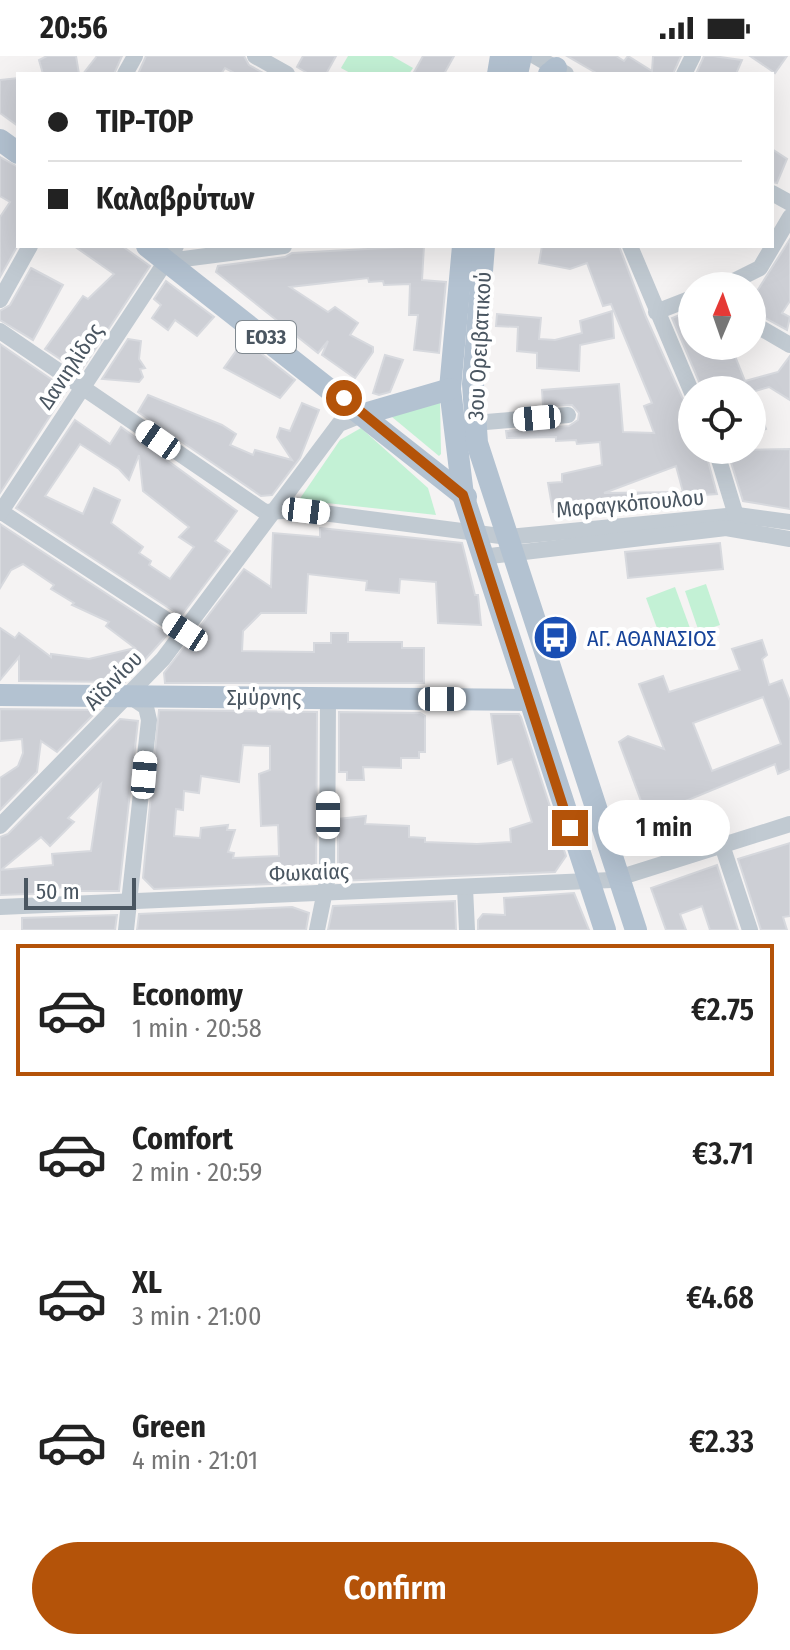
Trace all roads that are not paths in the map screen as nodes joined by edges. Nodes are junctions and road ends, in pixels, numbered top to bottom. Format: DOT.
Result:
graph roads {
  1 [pos="255,56"];
  2 [pos="535,56"];
  3 [pos="282,68"];
  4 [pos="557,72"];
  5 [pos="790,217"];
  6 [pos="774,244"];
  7 [pos="29,248"];
  8 [pos="252,248"];
  9 [pos="463,248"];
  10 [pos="484,248"];
  11 [pos="631,248"];
  12 [pos="772,248"];
  13 [pos="172,253"];
  14 [pos="752,272"];
  15 [pos="0,300"];
  16 [pos="678,303"];
  17 [pos="656,312"];
  18 [pos="0,331"];
  19 [pos="766,331"];
  20 [pos="790,345"];
  21 [pos="684,376"];
  22 [pos="82,387"];
  23 [pos="450,389"];
  24 [pos="364,414"];
  25 [pos="568,415"];
  26 [pos="474,423"];
  27 [pos="720,464"];
  28 [pos="463,495"];
  29 [pos="264,511"];
  30 [pos="0,512"];
  31 [pos="738,521"];
  32 [pos="790,522"];
  33 [pos="473,532"];
  34 [pos="790,539"];
  35 [pos="510,545"];
  36 [pos="482,557"];
  37 [pos="185,632"];
  38 [pos="3,693"];
  39 [pos="129,696"];
  40 [pos="328,698"];
  41 [pos="528,700"];
  42 [pos="790,824"];
  43 [pos="0,826"];
  44 [pos="722,845"];
  45 [pos="619,879"];
  46 [pos="589,882"];
  47 [pos="465,888"];
  48 [pos="325,893"];
  49 [pos="130,901"];
  50 [pos="0,907"];
  51 [pos="126,930"];
  52 [pos="317,930"];
  53 [pos="467,930"];
  54 [pos="605,930"];
  55 [pos="636,930"];
  56 [pos="750,930"];
  1 -- 3 [label="street"];
  2 -- 4 [label="street"];
  5 -- 6 [label="street"];
  7 -- 15 [label="street"];
  8 -- 13 [label="street"];
  9 -- 23 [label="main road, 3ου Ορειβατικού"];
  10 -- 26 [label="main road, 3ου Ορειβατικού"];
  11 -- 17 [label="street"];
  12 -- 14 [label="street"];
  13 -- 22 [label="street, Δανιηλίδος"];
  13 -- 24 [label="main road, ΕΟ33"];
  16 -- 17 [label="street"];
  17 -- 21 [label="street"];
  18 -- 22 [label="street"];
  19 -- 20 [label="street"];
  22 -- 29 [label="street"];
  22 -- 30 [label="street, Δανιηλίδος"];
  23 -- 24 [label="main road"];
  23 -- 28 [label="main road, 3ου Ορειβατικού"];
  24 -- 28 [label="main road, ΕΟ33"];
  24 -- 29 [label="street, Αϊδινίου"];
  25 -- 26 [label="street"];
  26 -- 35 [label="main road, 3ου Ορειβατικού"];
  27 -- 31 [label="street"];
  28 -- 33 [label="main road, 3ου Ορειβατικού"];
  28 -- 35 [label="main road, ΕΟ33"];
  29 -- 33 [label="street, Μαραγκόπουλου"];
  29 -- 37 [label="street, Αϊδινίου"];
  30 -- 37 [label="street"];
  31 -- 32 [label="street, Μαραγκόπουλου"];
  31 -- 34 [label="street, Μαραγκόπουλου"];
  31 -- 35 [label="street, Μαραγκόπουλου"];
  33 -- 35 [label="street, Μαραγκόπουλου"];
  33 -- 36 [label="main road, 3ου Ορειβατικού"];
  35 -- 36 [label="street, Μαραγκόπουλου"];
  35 -- 45 [label="main road, ΕΟ33"];
  36 -- 41 [label="main road, 3ου Ορειβατικού"];
  37 -- 39 [label="street, Αϊδινίου"];
  38 -- 39 [label="main road, Σμύρνης"];
  39 -- 40 [label="main road, Σμύρνης"];
  39 -- 43 [label="street, Αϊδινίου"];
  39 -- 49 [label="street"];
  40 -- 41 [label="main road, Σμύρνης"];
  40 -- 48 [label="street"];
  41 -- 46 [label="main road, 3ου Ορειβατικού"];
  42 -- 44 [label="street, Φωκαίας"];
  44 -- 45 [label="street, Φωκαίας"];
  44 -- 56 [label="street"];
  45 -- 46 [label="street, Φωκαίας"];
  45 -- 55 [label="main road, ΕΟ33"];
  46 -- 47 [label="street, Φωκαίας"];
  46 -- 54 [label="main road, 3ου Ορειβατικού"];
  47 -- 48 [label="street, Φωκαίας"];
  47 -- 53 [label="street"];
  48 -- 49 [label="street, Φωκαίας"];
  48 -- 52 [label="street"];
  49 -- 50 [label="street, Φωκαίας"];
  49 -- 51 [label="street"];
}
